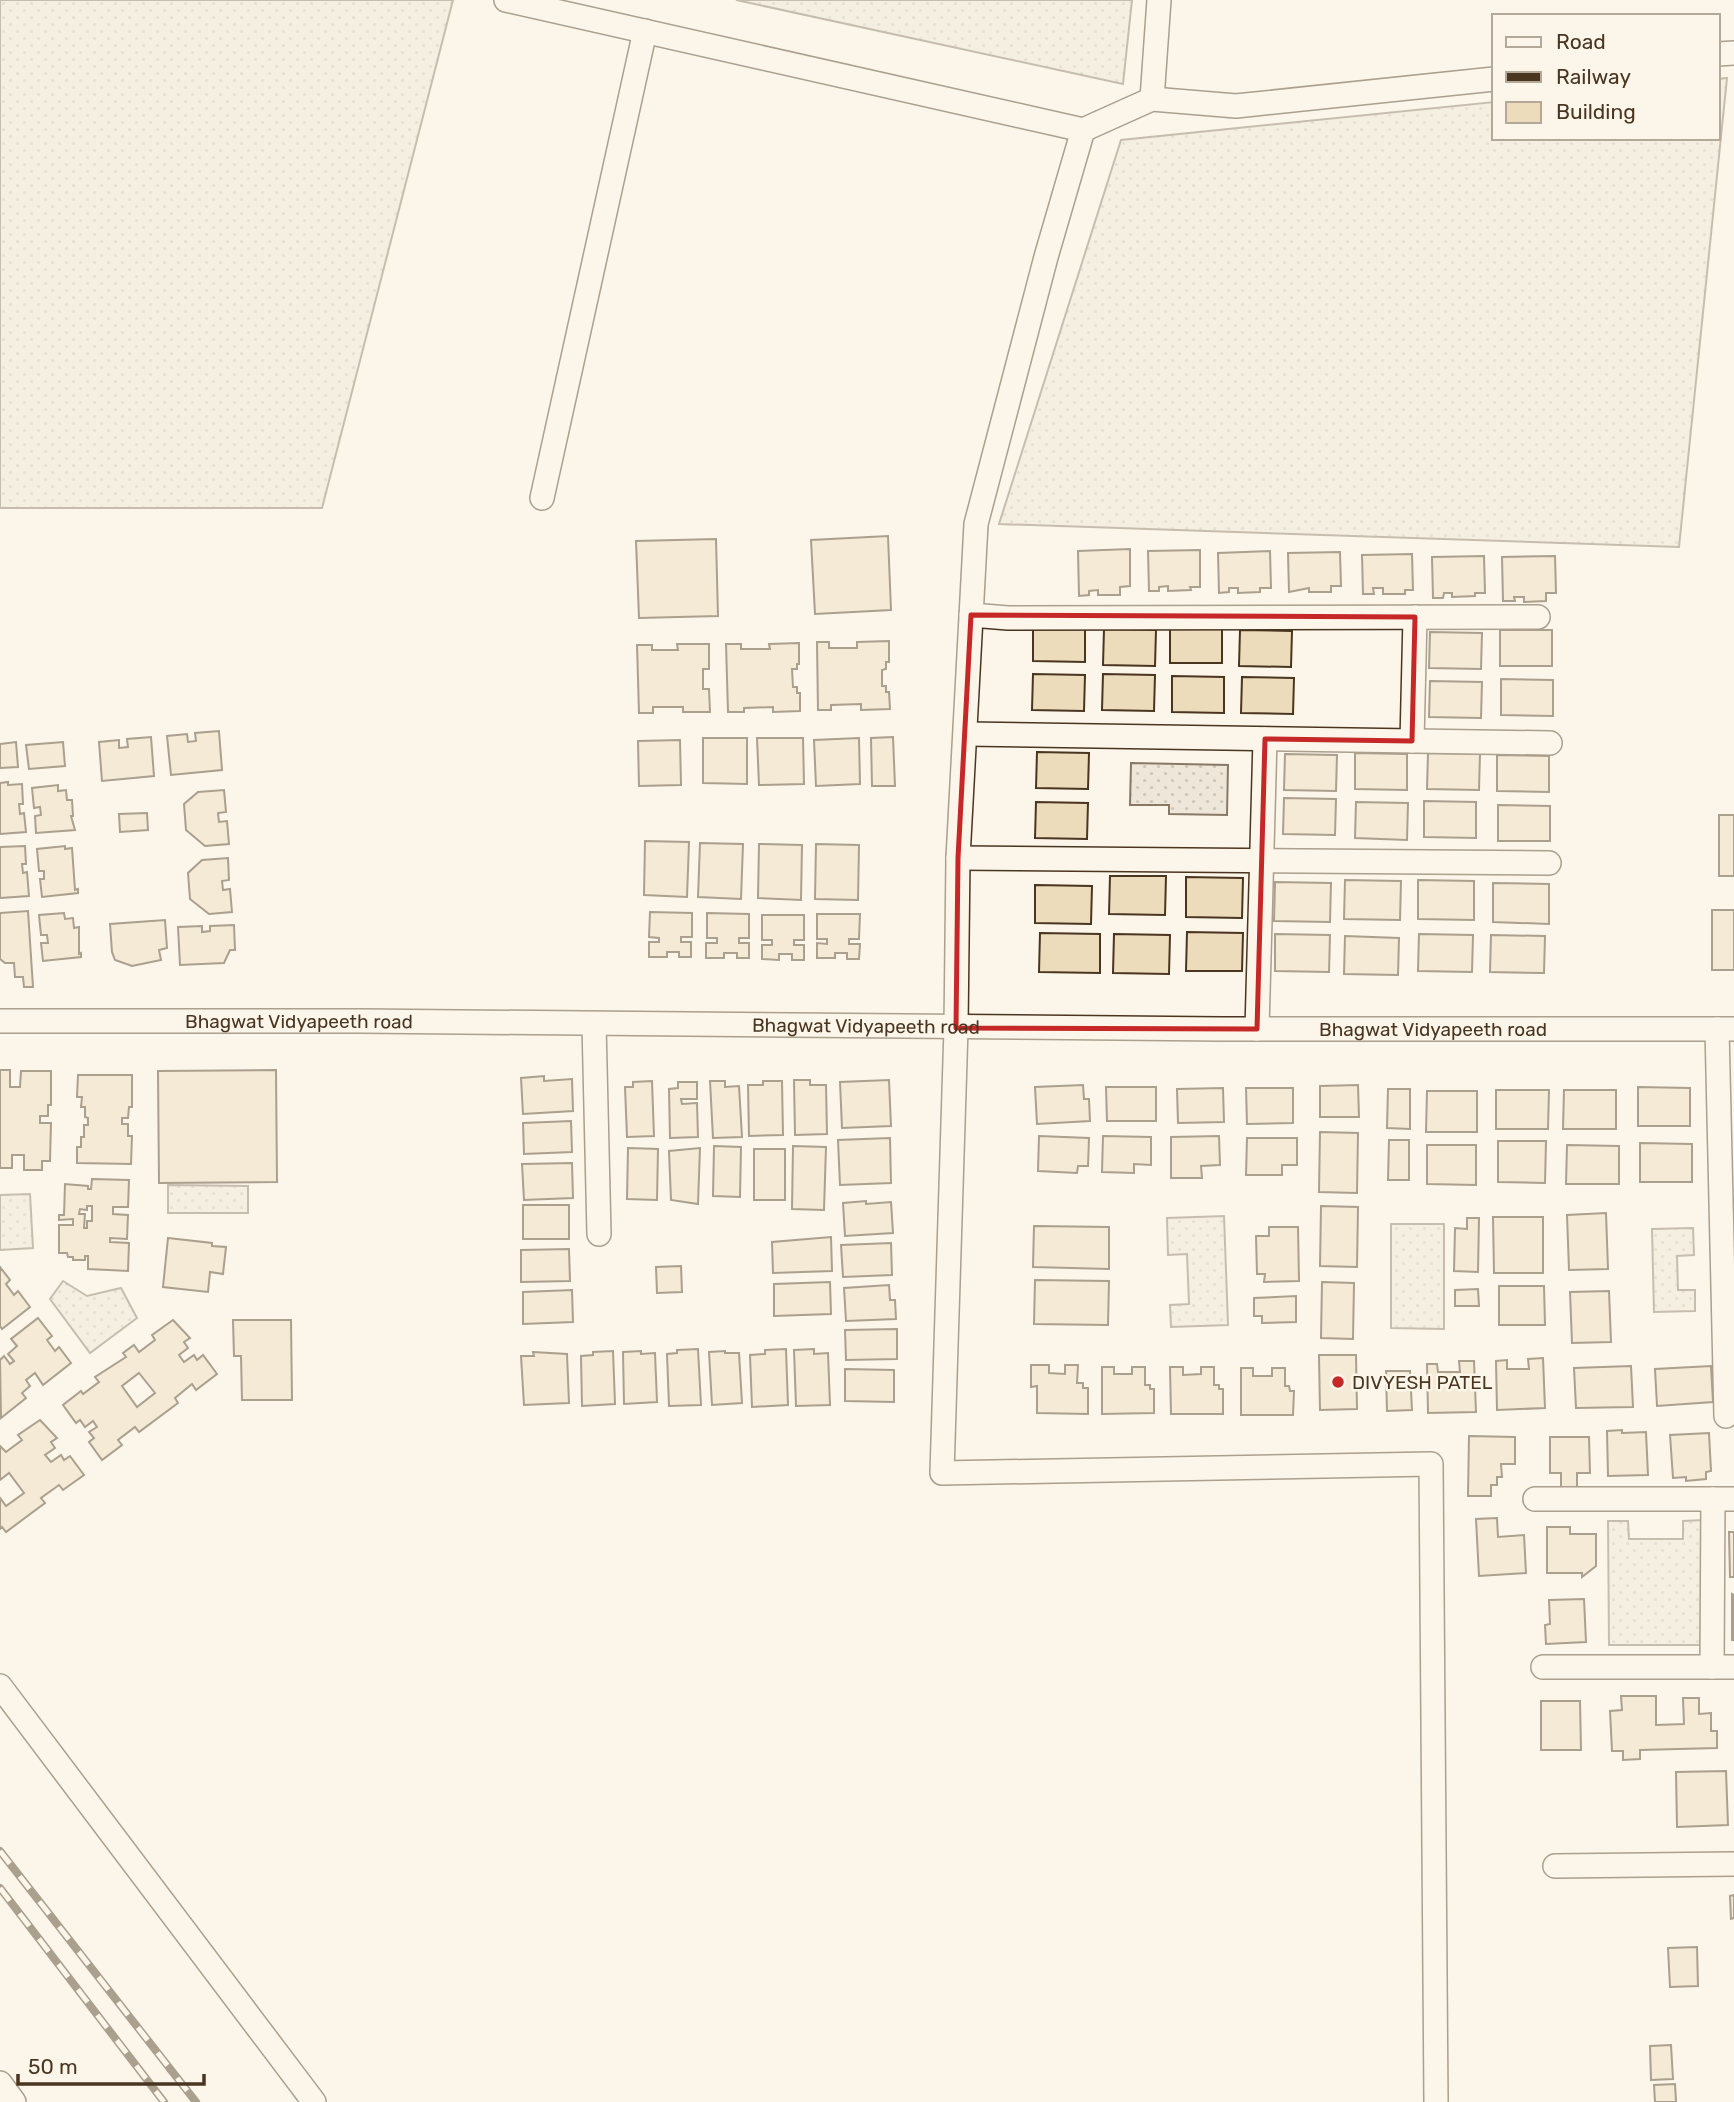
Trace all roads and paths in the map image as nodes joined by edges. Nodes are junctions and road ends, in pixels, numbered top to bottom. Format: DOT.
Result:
graph roads {
  1 [pos="506,0"];
  2 [pos="1159,0"];
  3 [pos="645,31"];
  4 [pos="1492,79"];
  5 [pos="1152,99"];
  6 [pos="1083,130"];
  7 [pos="542,498"];
  8 [pos="971,615"];
  9 [pos="1415,617"];
  10 [pos="1538,617"];
  11 [pos="966,734"];
  12 [pos="1265,739"];
  13 [pos="1412,741"];
  14 [pos="1550,743"];
  15 [pos="958,858"];
  16 [pos="1262,861"];
  17 [pos="1549,863"];
  18 [pos="0,1021"];
  19 [pos="594,1024"];
  20 [pos="956,1028"];
  21 [pos="1257,1029"];
  22 [pos="1725,1029"];
  23 [pos="599,1234"];
  24 [pos="1726,1416"];
  25 [pos="1535,1499"];
  26 [pos="1723,1499"];
  27 [pos="1543,1667"];
  28 [pos="1723,1667"];
  29 [pos="0,1686"];
  30 [pos="1734,1864"];
  31 [pos="1555,1866"];
  32 [pos="0,2083"];
  33 [pos="14,2102"];
  34 [pos="314,2102"];
  35 [pos="1436,2102"];
  1 -- 3 [label="street"];
  2 -- 5 [label="street"];
  3 -- 6 [label="street"];
  3 -- 7 [label="street"];
  4 -- 5 [label="street"];
  5 -- 6 [label="street"];
  6 -- 8 [label="street"];
  8 -- 9 [label="street"];
  8 -- 11 [label="street"];
  9 -- 10 [label="street"];
  9 -- 13 [label="street"];
  11 -- 12 [label="street"];
  11 -- 15 [label="street"];
  12 -- 13 [label="street"];
  12 -- 16 [label="street"];
  13 -- 14 [label="street"];
  15 -- 16 [label="street"];
  15 -- 20 [label="street"];
  16 -- 17 [label="street"];
  16 -- 21 [label="street"];
  18 -- 19 [label="street, Bhagwat Vidyapeeth road"];
  19 -- 20 [label="street, Bhagwat Vidyapeeth road"];
  19 -- 23 [label="street"];
  20 -- 21 [label="street, Bhagwat Vidyapeeth road"];
  20 -- 35 [label="street"];
  21 -- 22 [label="street, Bhagwat Vidyapeeth road"];
  22 -- 24 [label="street"];
  25 -- 26 [label="street"];
  26 -- 28 [label="street"];
  27 -- 28 [label="street"];
  29 -- 34 [label="street"];
  30 -- 31 [label="street"];
  32 -- 33 [label="street"];
}
